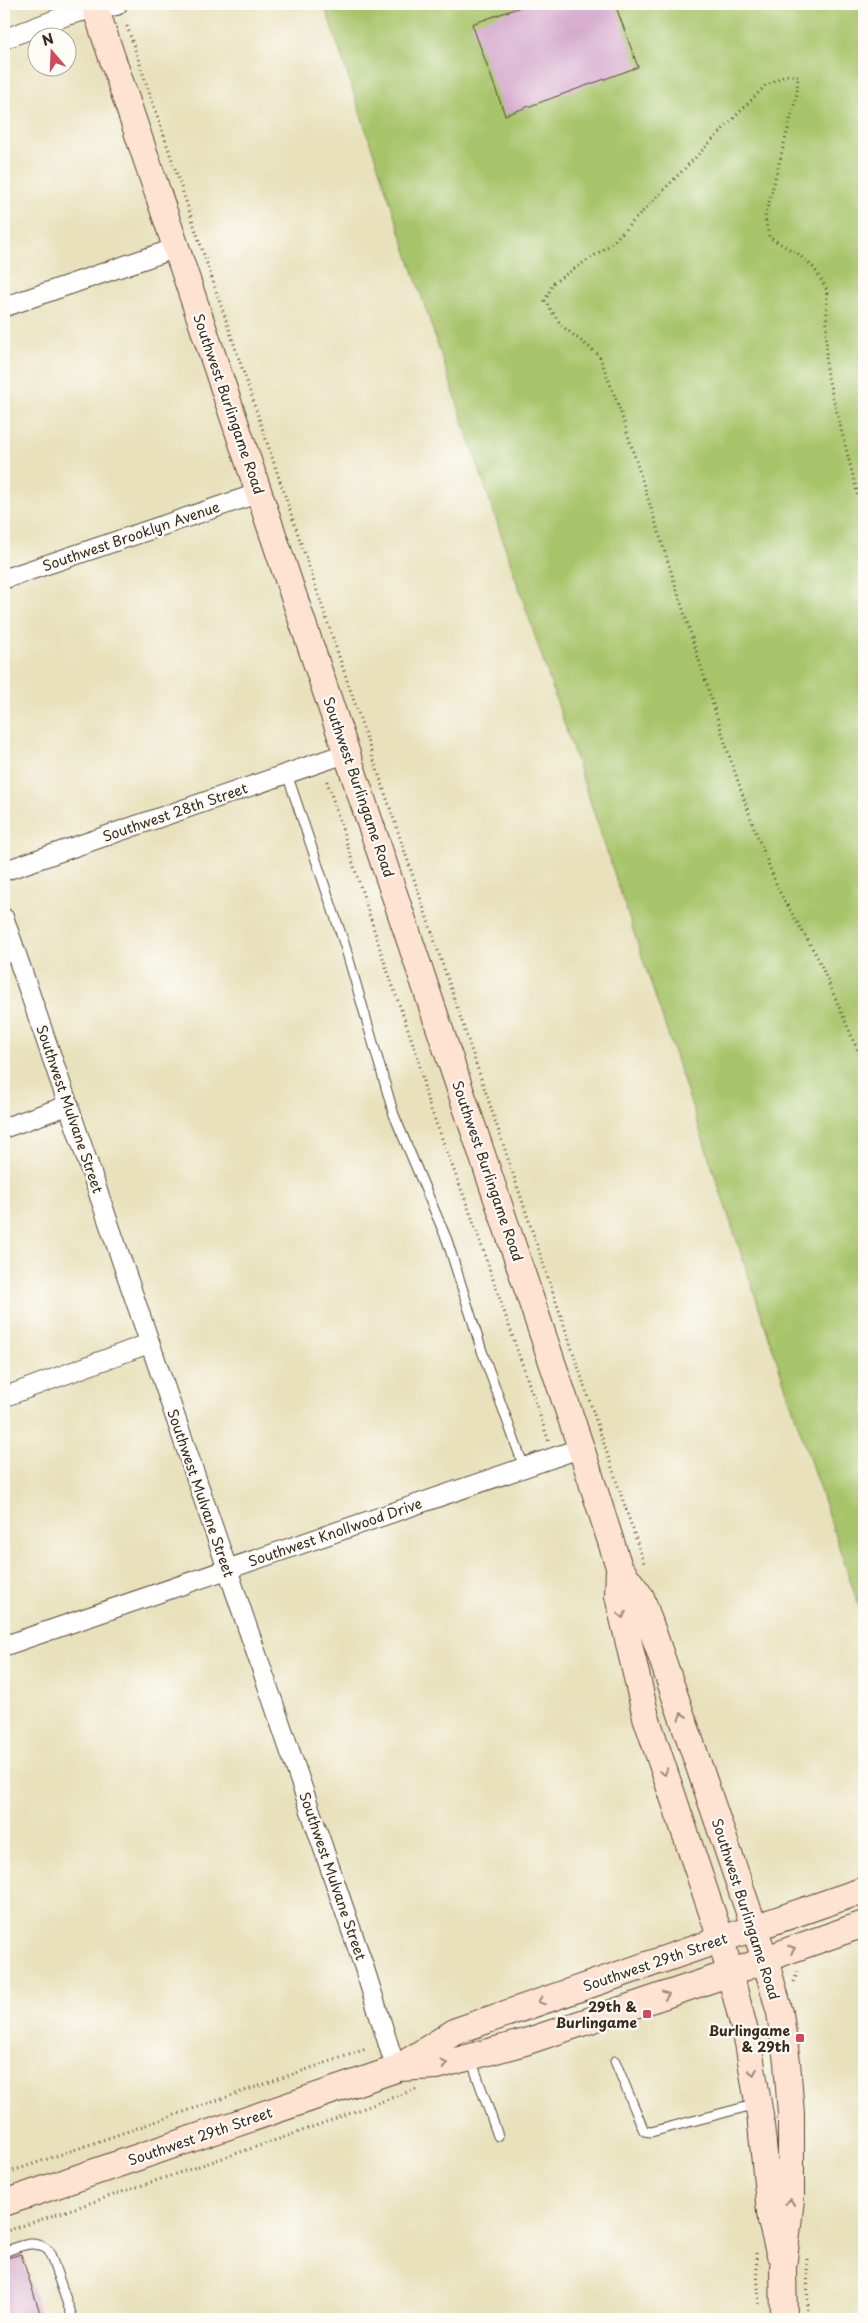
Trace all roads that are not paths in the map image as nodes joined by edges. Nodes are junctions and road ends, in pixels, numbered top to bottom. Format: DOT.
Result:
graph roads {
  1 [pos="102,5"];
  2 [pos="4,39"];
  3 [pos="176,248"];
  4 [pos="4,307"];
  5 [pos="259,493"];
  6 [pos="4,579"];
  7 [pos="347,753"];
  8 [pos="288,774"];
  9 [pos="4,870"];
  10 [pos="4,918"];
  11 [pos="69,1105"];
  12 [pos="4,1128"];
  13 [pos="150,1343"];
  14 [pos="4,1397"];
  15 [pos="581,1448"];
  16 [pos="524,1467"];
  17 [pos="619,1567"];
  18 [pos="228,1570"];
  19 [pos="4,1646"];
  20 [pos="864,1890"];
  21 [pos="864,1924"];
  22 [pos="753,1928"];
  23 [pos="721,1939"];
  24 [pos="765,1959"];
  25 [pos="731,1973"];
  26 [pos="470,2057"];
  27 [pos="615,2061"];
  28 [pos="396,2069"];
  29 [pos="758,2104"];
  30 [pos="498,2136"];
  31 [pos="4,2203"];
  32 [pos="4,2252"];
  33 [pos="783,2268"];
  34 [pos="73,2319"];
  35 [pos="784,2319"];
  1 -- 2 [label="street"];
  1 -- 3 [label="main road, Southwest Burlingame Road"];
  3 -- 4 [label="street"];
  3 -- 5 [label="main road, Southwest Burlingame Road"];
  5 -- 6 [label="street, Southwest Brooklyn Avenue"];
  5 -- 7 [label="main road, Southwest Burlingame Road"];
  7 -- 8 [label="street, Southwest 28th Street"];
  7 -- 15 [label="main road, Southwest Burlingame Road"];
  8 -- 9 [label="street, Southwest 28th Street"];
  8 -- 16 [label="lane"];
  10 -- 11 [label="street, Southwest Mulvane Street"];
  11 -- 12 [label="street"];
  11 -- 13 [label="street, Southwest Mulvane Street"];
  13 -- 14 [label="street"];
  13 -- 18 [label="street, Southwest Mulvane Street"];
  15 -- 16 [label="street, Southwest Knollwood Drive"];
  15 -- 17 [label="main road, Southwest Burlingame Road"];
  16 -- 18 [label="street, Southwest Knollwood Drive"];
  22 -- 17 [label="main road, Southwest Burlingame Road, one-way"];
  17 -- 23 [label="main road, Southwest Burlingame Road, one-way"];
  18 -- 19 [label="street, Southwest Knollwood Drive"];
  18 -- 28 [label="street, Southwest Mulvane Street"];
  20 -- 22 [label="main road, Southwest 29th Street"];
  24 -- 21 [label="main road, Southwest 29th Street, one-way"];
  22 -- 23 [label="main road, Southwest 29th Street"];
  22 -- 24 [label="main road, Southwest Burlingame Road"];
  23 -- 25 [label="main road, Southwest Burlingame Road"];
  23 -- 28 [label="main road, Southwest 29th Street, one-way"];
  24 -- 25 [label="main road, Southwest 29th Street"];
  33 -- 24 [label="main road, Southwest Burlingame Road, one-way"];
  26 -- 25 [label="main road, Southwest 29th Street, one-way"];
  25 -- 29 [label="main road, Southwest Burlingame Road, one-way"];
  28 -- 26 [label="main road, Southwest 29th Street, one-way"];
  26 -- 30 [label="lane"];
  27 -- 29 [label="lane"];
  28 -- 31 [label="main road, Southwest 29th Street"];
  29 -- 33 [label="main road, Southwest Burlingame Road"];
  32 -- 34 [label="lane"];
  33 -- 35 [label="main road, Southwest Burlingame Road"];
}
